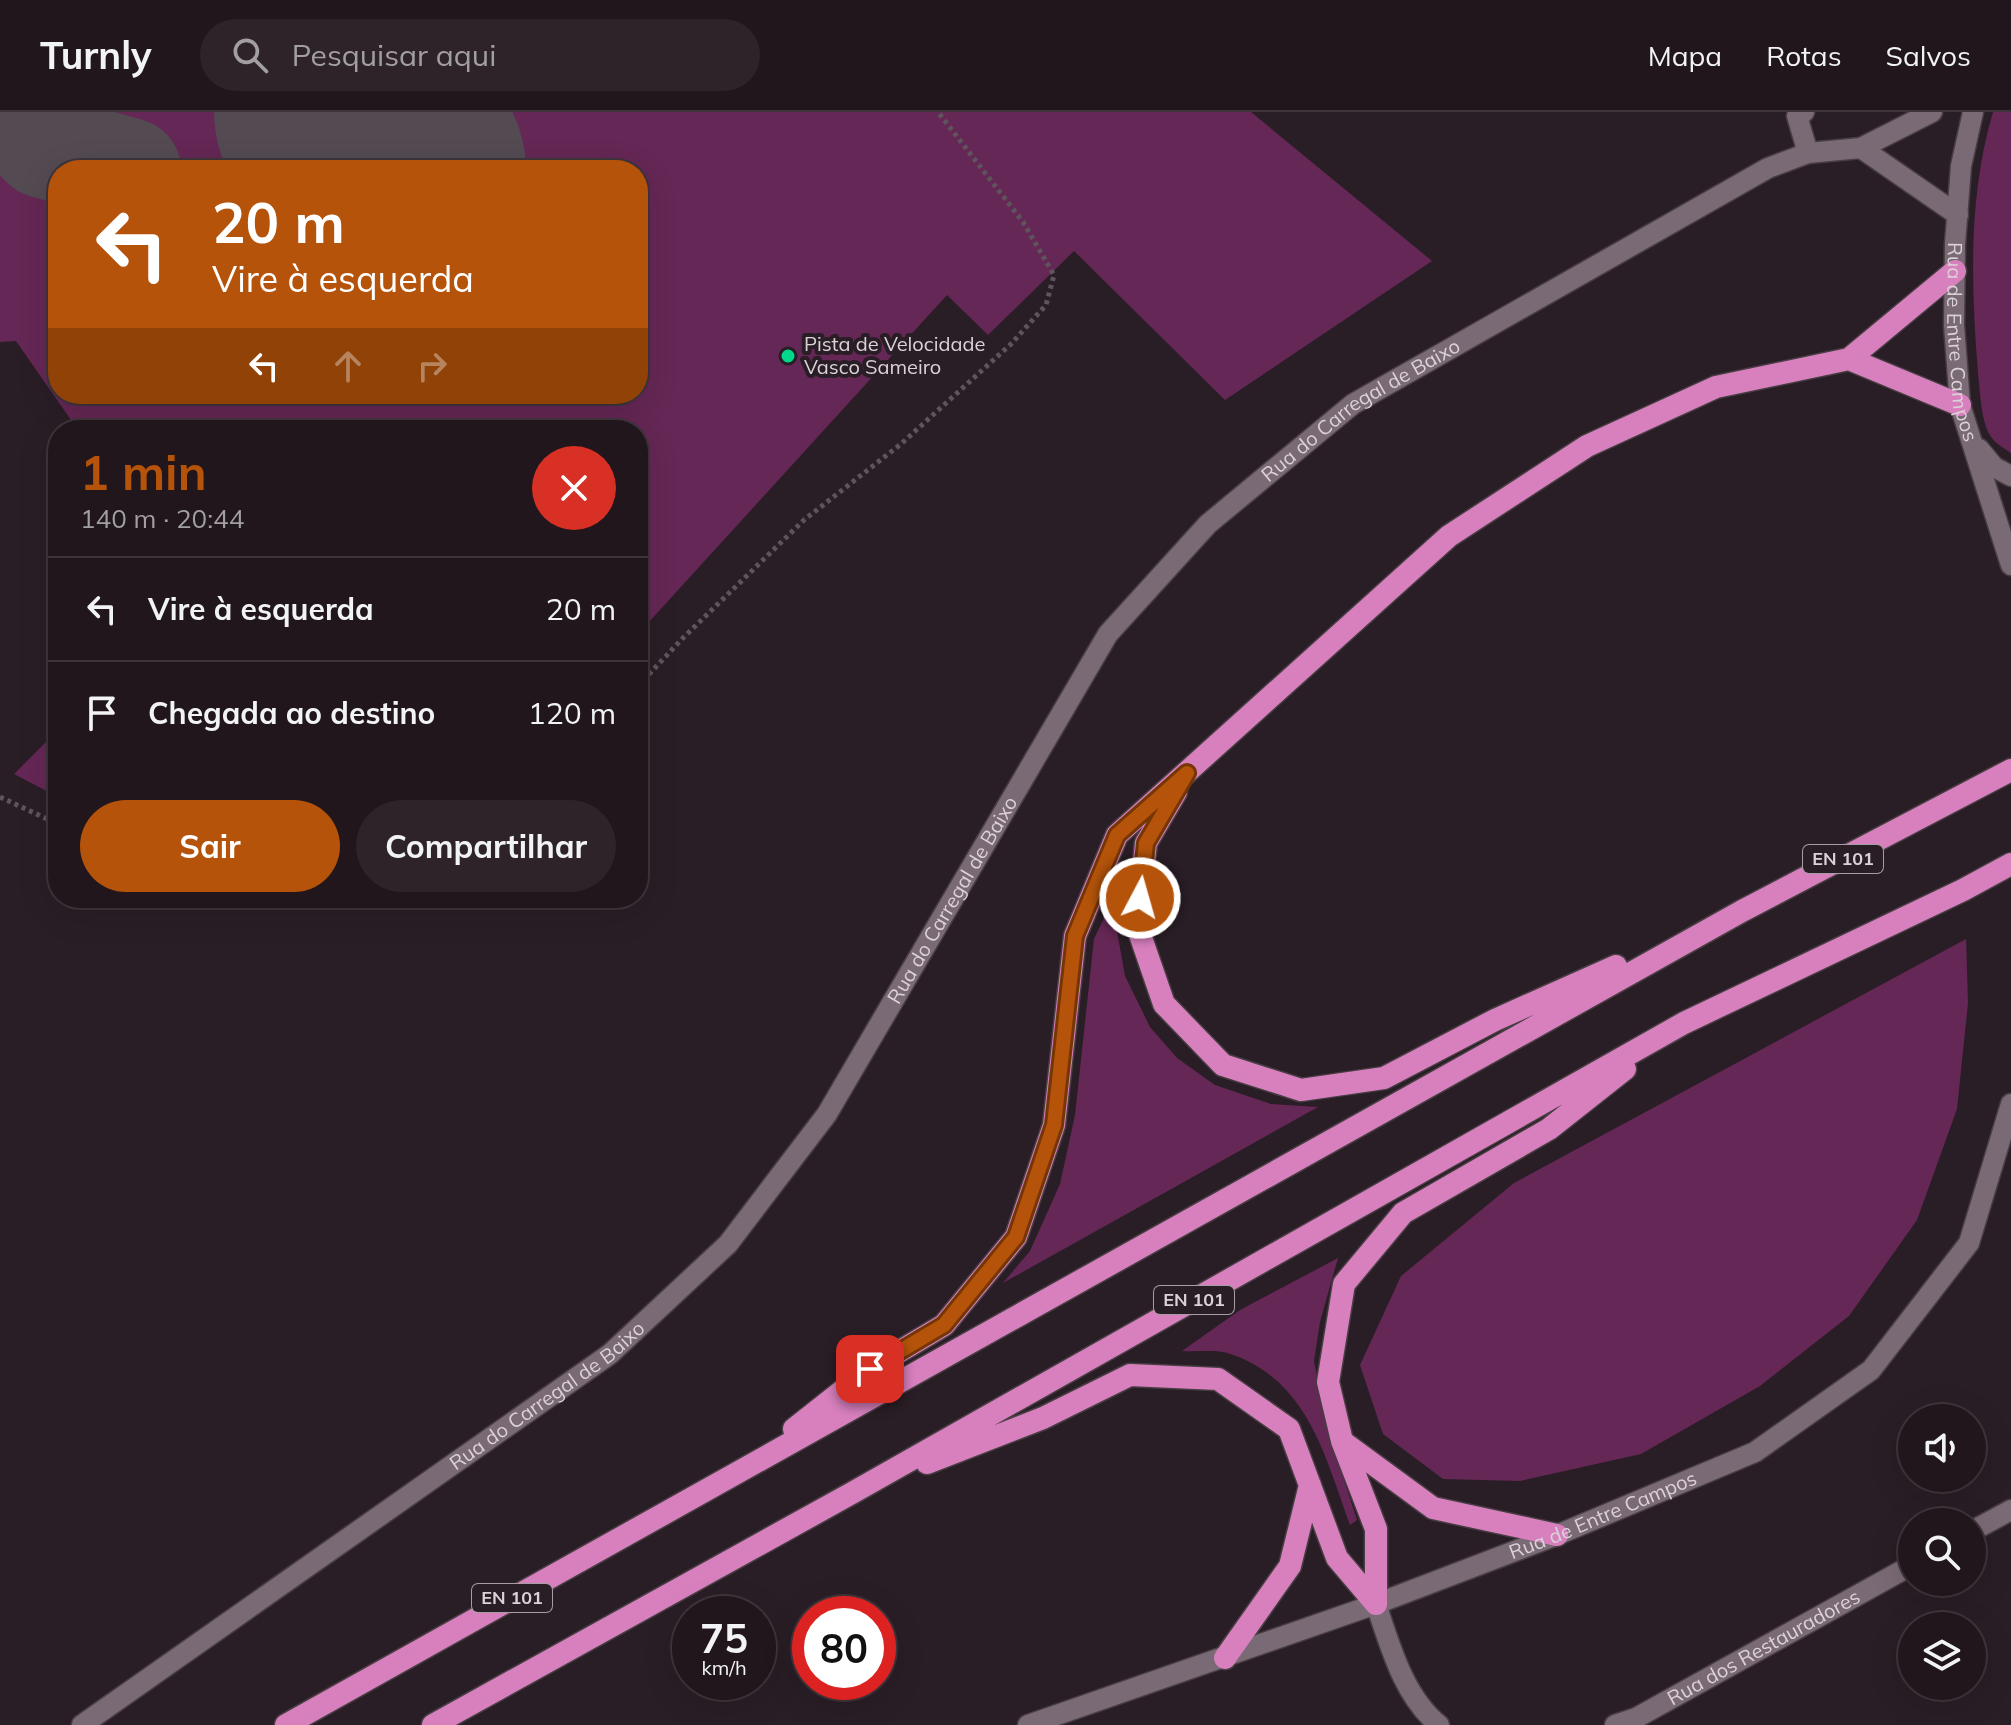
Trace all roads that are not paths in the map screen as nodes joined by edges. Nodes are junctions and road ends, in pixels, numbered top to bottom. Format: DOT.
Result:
graph roads {
  1 [pos="1804,112"];
  2 [pos="1932,112"];
  3 [pos="1973,112"];
  4 [pos="1861,148"];
  5 [pos="1808,153"];
  6 [pos="1958,215"];
  7 [pos="1955,271"];
  8 [pos="1849,359"];
  9 [pos="1960,405"];
  10 [pos="1971,439"];
  11 [pos="2011,476"];
  12 [pos="2011,565"];
  13 [pos="2011,770"];
  14 [pos="1187,773"];
  15 [pos="2011,864"];
  16 [pos="1742,911"];
  17 [pos="1684,1023"];
  18 [pos="2011,1104"];
  19 [pos="1342,1441"];
  20 [pos="739,1472"];
  21 [pos="1310,1485"];
  22 [pos="852,1493"];
  23 [pos="2011,1510"];
  24 [pos="1986,1523"];
  25 [pos="1557,1535"];
  26 [pos="1898,1573"];
  27 [pos="1376,1604"];
  28 [pos="1225,1658"];
  29 [pos="82,1725"];
  30 [pos="286,1725"];
  31 [pos="433,1725"];
  32 [pos="1028,1725"];
  33 [pos="1439,1725"];
  34 [pos="1615,1725"];
  1 -- 5 [label="street"];
  2 -- 4 [label="street"];
  3 -- 6 [label="street, Rua de Entre Campos"];
  4 -- 5 [label="street, Rua do Carregal de Baixo"];
  4 -- 6 [label="street"];
  5 -- 29 [label="street, Rua do Carregal de Baixo"];
  6 -- 7 [label="street, Rua de Entre Campos"];
  7 -- 8 [label="highway"];
  7 -- 9 [label="street, Rua de Entre Campos"];
  8 -- 9 [label="highway"];
  8 -- 14 [label="highway"];
  9 -- 10 [label="street, Rua de Entre Campos"];
  10 -- 11 [label="street"];
  10 -- 12 [label="street, Rua de Entre Campos"];
  13 -- 16 [label="highway, EN 101"];
  14 -- 16 [label="highway"];
  14 -- 20 [label="highway"];
  15 -- 17 [label="highway, EN 101"];
  16 -- 20 [label="highway, EN 101"];
  17 -- 19 [label="highway"];
  17 -- 22 [label="highway, EN 101"];
  18 -- 25 [label="street, Rua de Entre Campos"];
  19 -- 25 [label="highway"];
  19 -- 27 [label="highway"];
  20 -- 30 [label="highway, EN 101"];
  21 -- 22 [label="highway"];
  21 -- 27 [label="highway"];
  21 -- 28 [label="highway"];
  22 -- 31 [label="highway, EN 101"];
  23 -- 24 [label="street"];
  25 -- 27 [label="street, Rua de Entre Campos"];
  26 -- 34 [label="street, Rua dos Restauradores"];
  27 -- 28 [label="street, Rua de Entre Campos"];
  27 -- 33 [label="street"];
  28 -- 32 [label="street, Rua de Entre Campos"];
}
